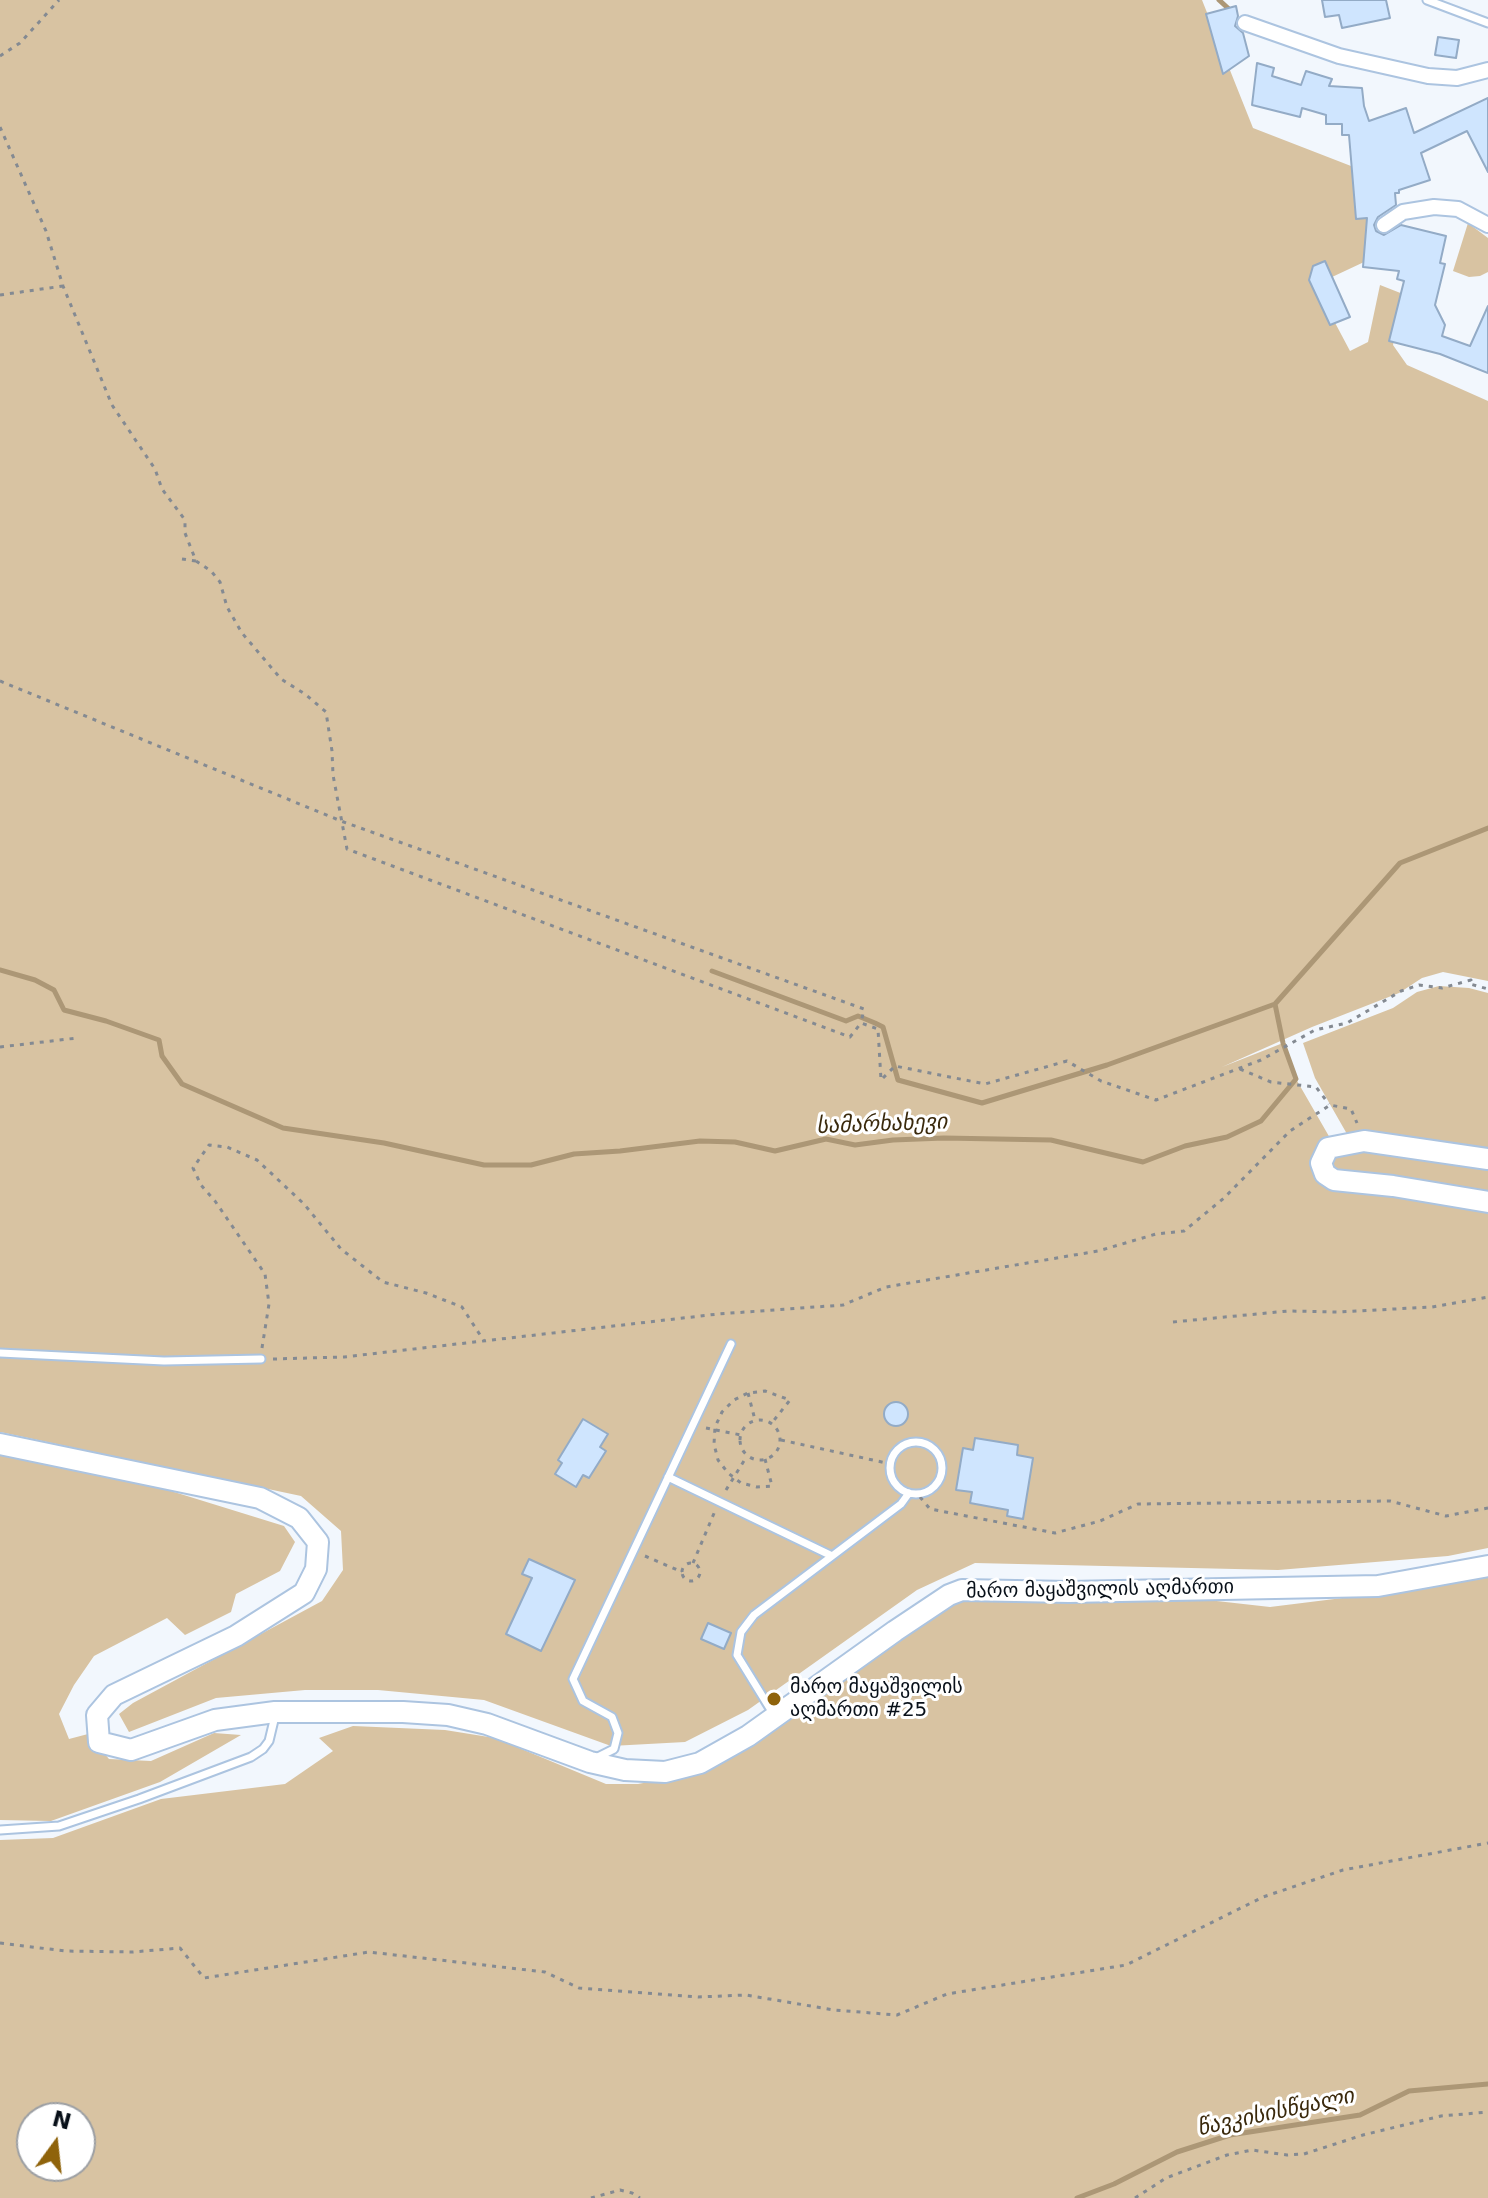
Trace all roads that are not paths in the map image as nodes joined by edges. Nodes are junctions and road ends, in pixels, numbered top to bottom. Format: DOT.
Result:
graph roads {
  1 [pos="1427,0"];
  2 [pos="1245,23"];
  3 [pos="1488,23"];
  4 [pos="1488,70"];
  5 [pos="1384,225"];
  6 [pos="1488,225"];
  7 [pos="1488,1159"];
  8 [pos="1488,1202"];
  9 [pos="731,1344"];
  10 [pos="0,1353"];
  11 [pos="261,1359"];
  12 [pos="0,1444"];
  13 [pos="668,1477"];
  14 [pos="913,1493"];
  15 [pos="830,1555"];
  16 [pos="1488,1566"];
  17 [pos="275,1712"];
  18 [pos="775,1717"];
  19 [pos="590,1762"];
  20 [pos="0,1830"];
  1 -- 3 [label="lane"];
  2 -- 4 [label="street"];
  5 -- 6 [label="street"];
  7 -- 8 [label="main road"];
  9 -- 13 [label="lane"];
  10 -- 11 [label="lane"];
  12 -- 17 [label="main road, მარო მაყაშვილის აღმართი"];
  13 -- 15 [label="lane"];
  13 -- 19 [label="lane"];
  14 -- 14 [label="lane"];
  14 -- 15 [label="lane"];
  15 -- 18 [label="lane"];
  16 -- 18 [label="main road, მარო მაყაშვილის აღმართი"];
  17 -- 19 [label="main road, მარო მაყაშვილის აღმართი"];
  17 -- 20 [label="lane"];
  18 -- 19 [label="main road, მარო მაყაშვილის აღმართი"];
}
